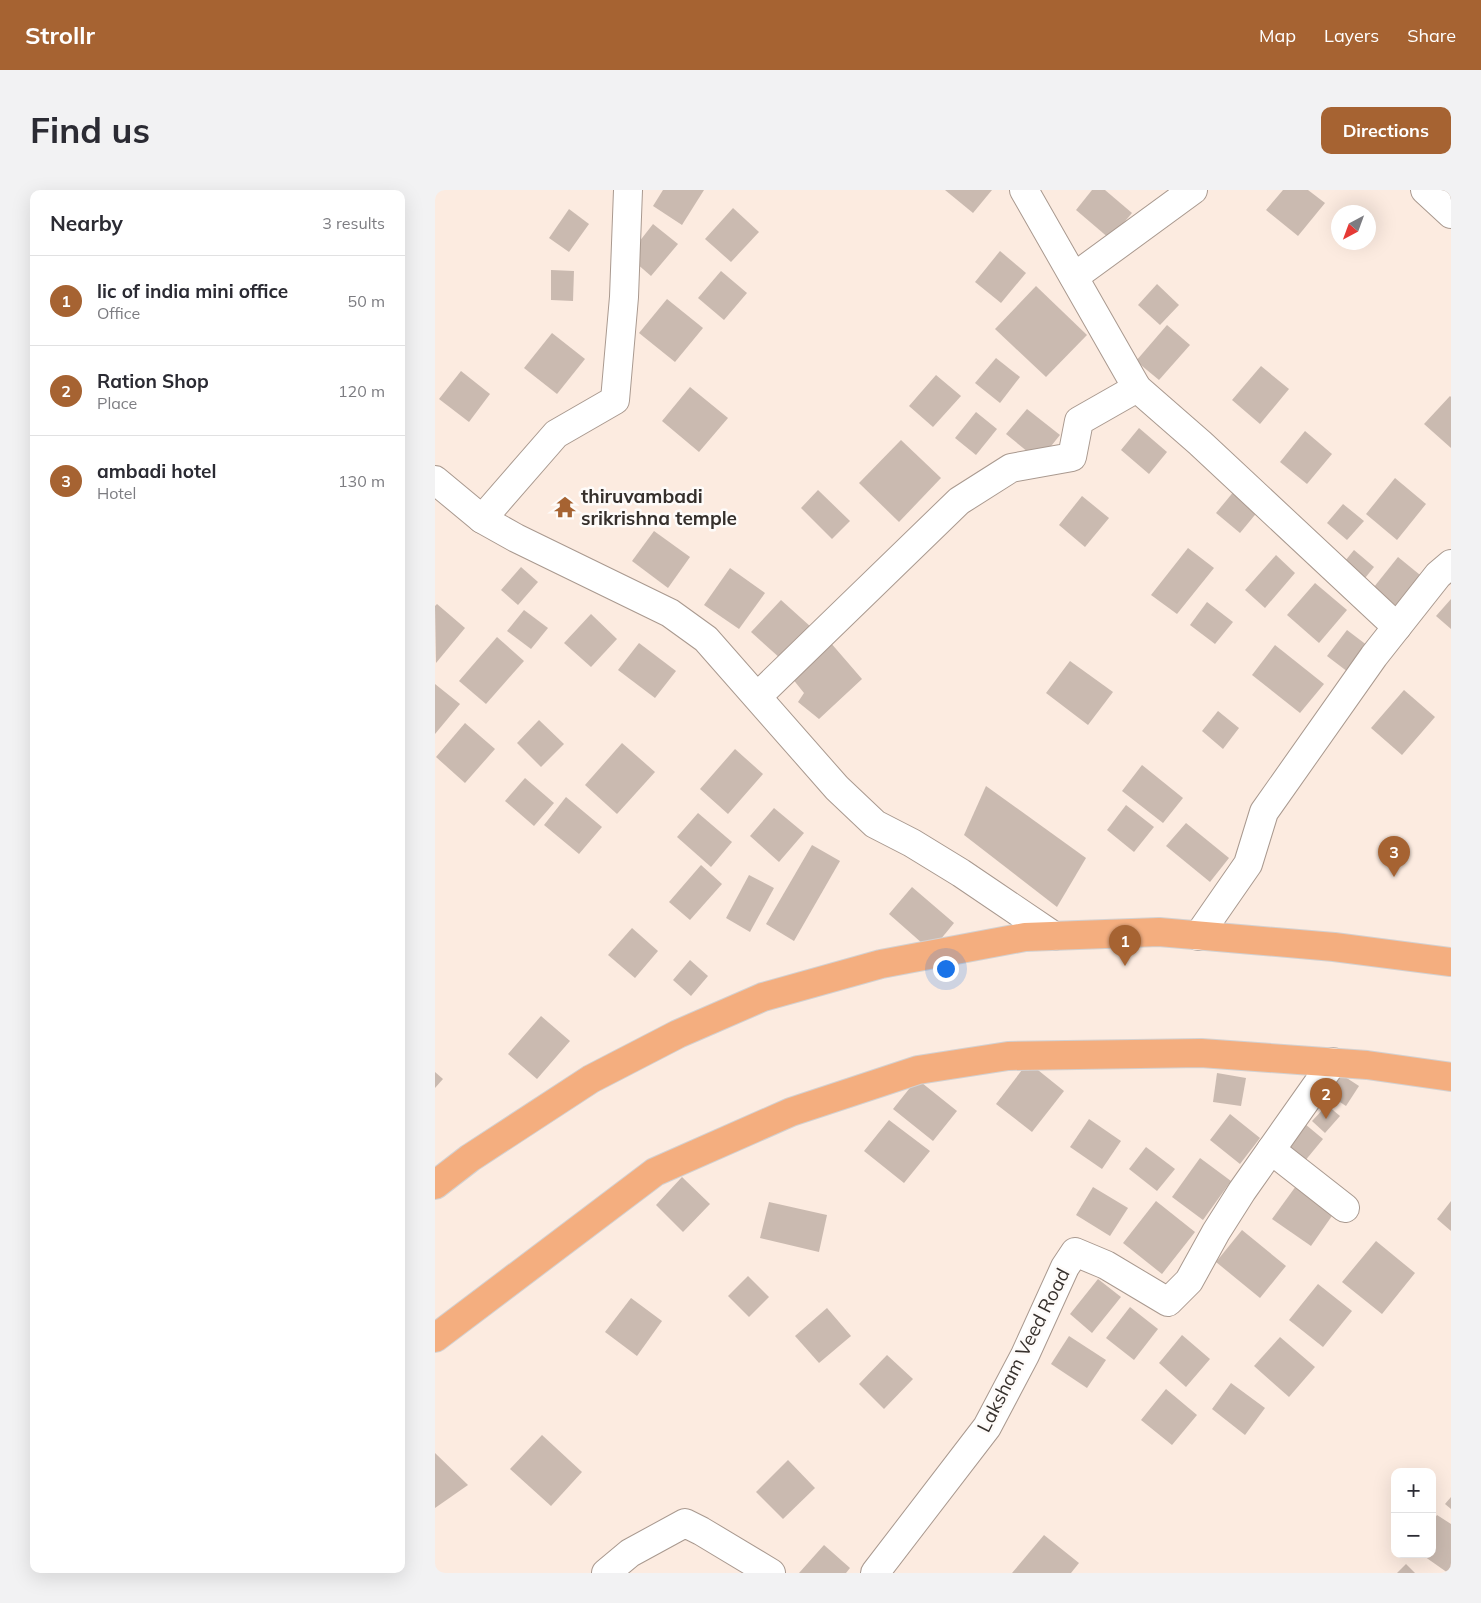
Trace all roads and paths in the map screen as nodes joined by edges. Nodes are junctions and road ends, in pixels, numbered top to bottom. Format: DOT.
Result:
graph roads {
  1 [pos="628,190"];
  2 [pos="1023,190"];
  3 [pos="1193,190"];
  4 [pos="1425,190"];
  5 [pos="1451,214"];
  6 [pos="1074,277"];
  7 [pos="1137,388"];
  8 [pos="435,480"];
  9 [pos="482,519"];
  10 [pos="1451,564"];
  11 [pos="1397,627"];
  12 [pos="758,696"];
  13 [pos="1054,936"];
  14 [pos="1198,936"];
  15 [pos="1451,962"];
  16 [pos="1333,1062"];
  17 [pos="1451,1077"];
  18 [pos="1271,1150"];
  19 [pos="435,1185"];
  20 [pos="1345,1208"];
  21 [pos="435,1338"];
  22 [pos="606,1573"];
  23 [pos="771,1573"];
  24 [pos="875,1573"];
  1 -- 9 [label="street"];
  2 -- 6 [label="street"];
  3 -- 6 [label="street"];
  4 -- 5 [label="street"];
  6 -- 7 [label="street"];
  7 -- 11 [label="street"];
  7 -- 12 [label="street"];
  8 -- 9 [label="street"];
  9 -- 12 [label="street"];
  10 -- 11 [label="street"];
  11 -- 14 [label="street"];
  12 -- 13 [label="street"];
  13 -- 14 [label="highway"];
  13 -- 19 [label="highway"];
  14 -- 15 [label="highway"];
  16 -- 17 [label="highway"];
  16 -- 18 [label="street, Laksham Veed Road"];
  16 -- 21 [label="highway"];
  18 -- 20 [label="street"];
  18 -- 24 [label="street, Laksham Veed Road"];
  22 -- 23 [label="street"];
}
